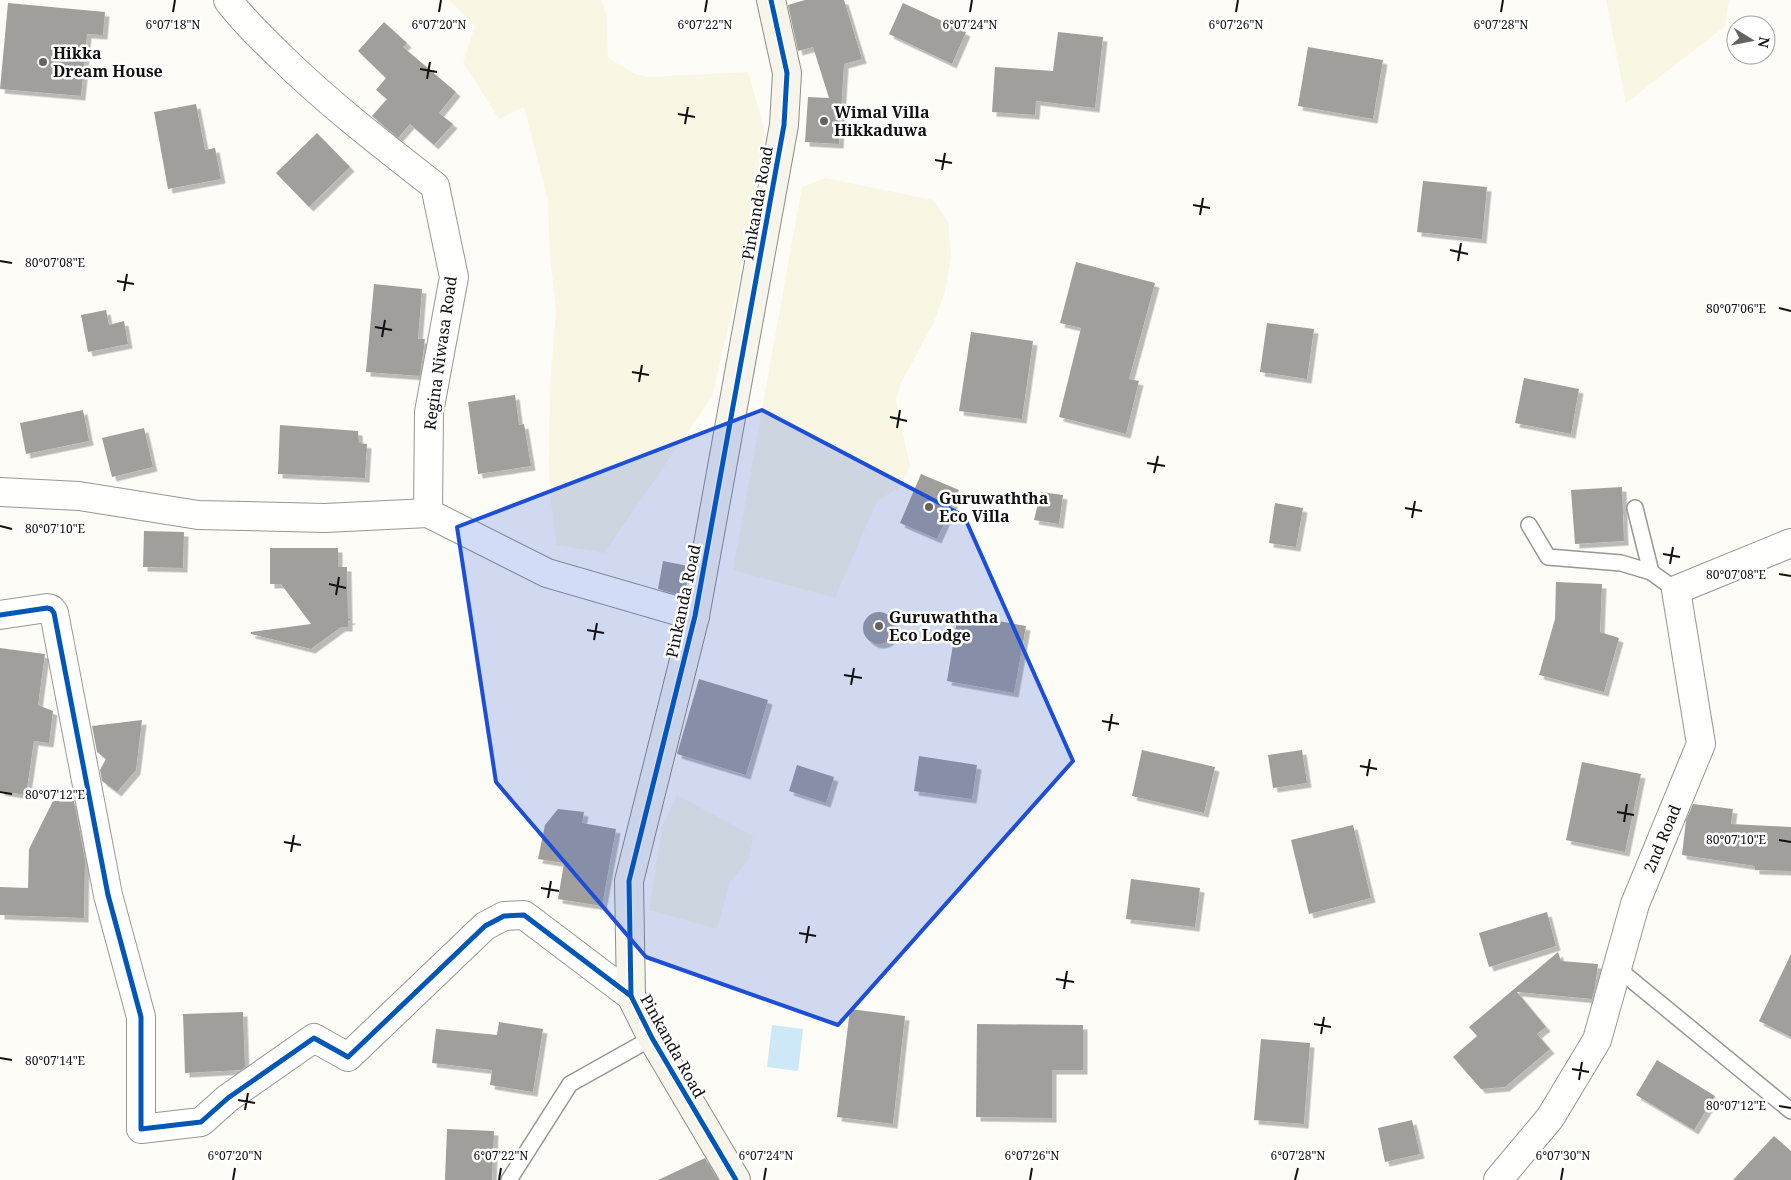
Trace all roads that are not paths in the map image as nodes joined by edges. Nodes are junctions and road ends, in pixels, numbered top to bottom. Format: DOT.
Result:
graph roads {
  1 [pos="228,0"];
  2 [pos="771,0"];
  3 [pos="0,492"];
  4 [pos="1635,508"];
  5 [pos="428,513"];
  6 [pos="1529,525"];
  7 [pos="1791,543"];
  8 [pos="1651,572"];
  9 [pos="1676,590"];
  10 [pos="0,615"];
  11 [pos="695,616"];
  12 [pos="1617,968"];
  13 [pos="631,996"];
  14 [pos="652,1038"];
  15 [pos="1791,1111"];
  16 [pos="509,1180"];
  17 [pos="736,1180"];
  18 [pos="1498,1180"];
  1 -- 5 [label="street, Regina Niwasa Road"];
  2 -- 11 [label="street, Pinkanda Road"];
  3 -- 5 [label="street"];
  4 -- 8 [label="lane"];
  5 -- 11 [label="street"];
  6 -- 8 [label="lane"];
  7 -- 9 [label="street"];
  8 -- 9 [label="lane"];
  9 -- 12 [label="street, 2nd Road"];
  10 -- 13 [label="street"];
  11 -- 13 [label="street, Pinkanda Road"];
  12 -- 15 [label="lane"];
  12 -- 18 [label="street, 2nd Road"];
  13 -- 14 [label="street, Pinkanda Road"];
  14 -- 16 [label="lane"];
  14 -- 17 [label="street, Pinkanda Road"];
}
